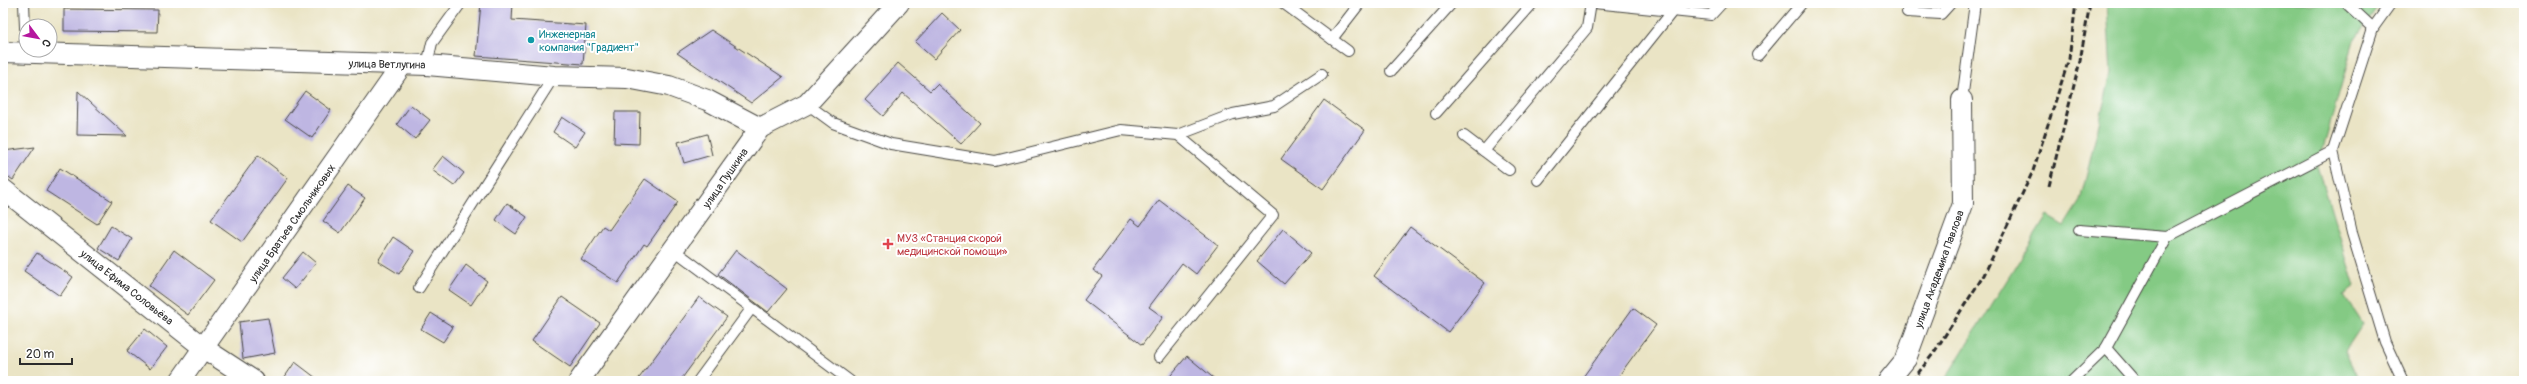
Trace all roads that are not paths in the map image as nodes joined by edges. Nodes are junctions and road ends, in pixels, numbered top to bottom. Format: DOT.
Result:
graph roads {
  1 [pos="24,3"];
  2 [pos="460,3"];
  3 [pos="899,3"];
  4 [pos="1360,3"];
  5 [pos="1533,3"];
  6 [pos="1592,3"];
  7 [pos="1722,3"];
  8 [pos="1802,3"];
  9 [pos="1908,3"];
  10 [pos="1950,3"];
  11 [pos="1975,3"];
  12 [pos="2346,3"];
  13 [pos="2391,3"];
  14 [pos="1286,4"];
  15 [pos="1450,4"];
  16 [pos="1643,5"];
  17 [pos="1672,12"];
  18 [pos="25,18"];
  19 [pos="2373,28"];
  20 [pos="1332,39"];
  21 [pos="1348,51"];
  22 [pos="3,52"];
  23 [pos="18,52"];
  24 [pos="58,53"];
  25 [pos="1758,55"];
  26 [pos="402,65"];
  27 [pos="427,65"];
  28 [pos="1391,71"];
  29 [pos="1322,74"];
  30 [pos="554,76"];
  31 [pos="1962,100"];
  32 [pos="807,104"];
  33 [pos="1436,113"];
  34 [pos="760,128"];
  35 [pos="1178,135"];
  36 [pos="1464,136"];
  37 [pos="1484,151"];
  38 [pos="2333,151"];
  39 [pos="1509,170"];
  40 [pos="1538,180"];
  41 [pos="3,189"];
  42 [pos="2079,230"];
  43 [pos="2167,237"];
  44 [pos="674,250"];
  45 [pos="419,288"];
  46 [pos="751,309"];
  47 [pos="2106,348"];
  48 [pos="205,349"];
  49 [pos="1159,357"];
  50 [pos="180,381"];
  51 [pos="254,381"];
  52 [pos="579,381"];
  53 [pos="698,381"];
  54 [pos="850,381"];
  55 [pos="1888,381"];
  56 [pos="2072,381"];
  57 [pos="2135,381"];
  58 [pos="2403,381"];
  1 -- 18 [label="lane"];
  2 -- 27 [label="lane"];
  3 -- 32 [label="street, улица Пушкина"];
  4 -- 20 [label="lane"];
  5 -- 33 [label="lane"];
  6 -- 16 [label="lane"];
  6 -- 37 [label="lane"];
  7 -- 17 [label="lane"];
  8 -- 25 [label="lane"];
  9 -- 10 [label="lane"];
  11 -- 31 [label="lane"];
  12 -- 19 [label="lane"];
  13 -- 19 [label="lane"];
  14 -- 20 [label="lane"];
  15 -- 28 [label="lane"];
  16 -- 17 [label="lane"];
  17 -- 40 [label="lane"];
  19 -- 38 [label="lane"];
  20 -- 21 [label="lane"];
  22 -- 23 [label="street, улица Ветлугина"];
  24 -- 26 [label="street, улица Ветлугина"];
  26 -- 27 [label="street, улица Ветлугина"];
  26 -- 48 [label="street, улица Братьев Смольниковых"];
  27 -- 30 [label="street, улица Ветлугина"];
  29 -- 35 [label="lane"];
  30 -- 34 [label="street, улица Ветлугина"];
  30 -- 45 [label="lane"];
  31 -- 55 [label="street, улица Академика Павлова"];
  32 -- 34 [label="street, улица Пушкина"];
  32 -- 35 [label="lane"];
  34 -- 44 [label="street, улица Пушкина"];
  35 -- 49 [label="lane"];
  36 -- 37 [label="lane"];
  37 -- 39 [label="lane"];
  38 -- 43 [label="lane"];
  38 -- 58 [label="lane"];
  41 -- 48 [label="street, улица Ефима Соловьёва"];
  42 -- 43 [label="lane"];
  43 -- 47 [label="lane"];
  44 -- 46 [label="lane"];
  44 -- 52 [label="street, улица Пушкина"];
  46 -- 53 [label="lane"];
  46 -- 54 [label="lane"];
  47 -- 56 [label="lane"];
  47 -- 57 [label="lane"];
  48 -- 50 [label="street, улица Братьев Смольниковых"];
  48 -- 51 [label="street, улица Ефима Соловьёва"];
}
